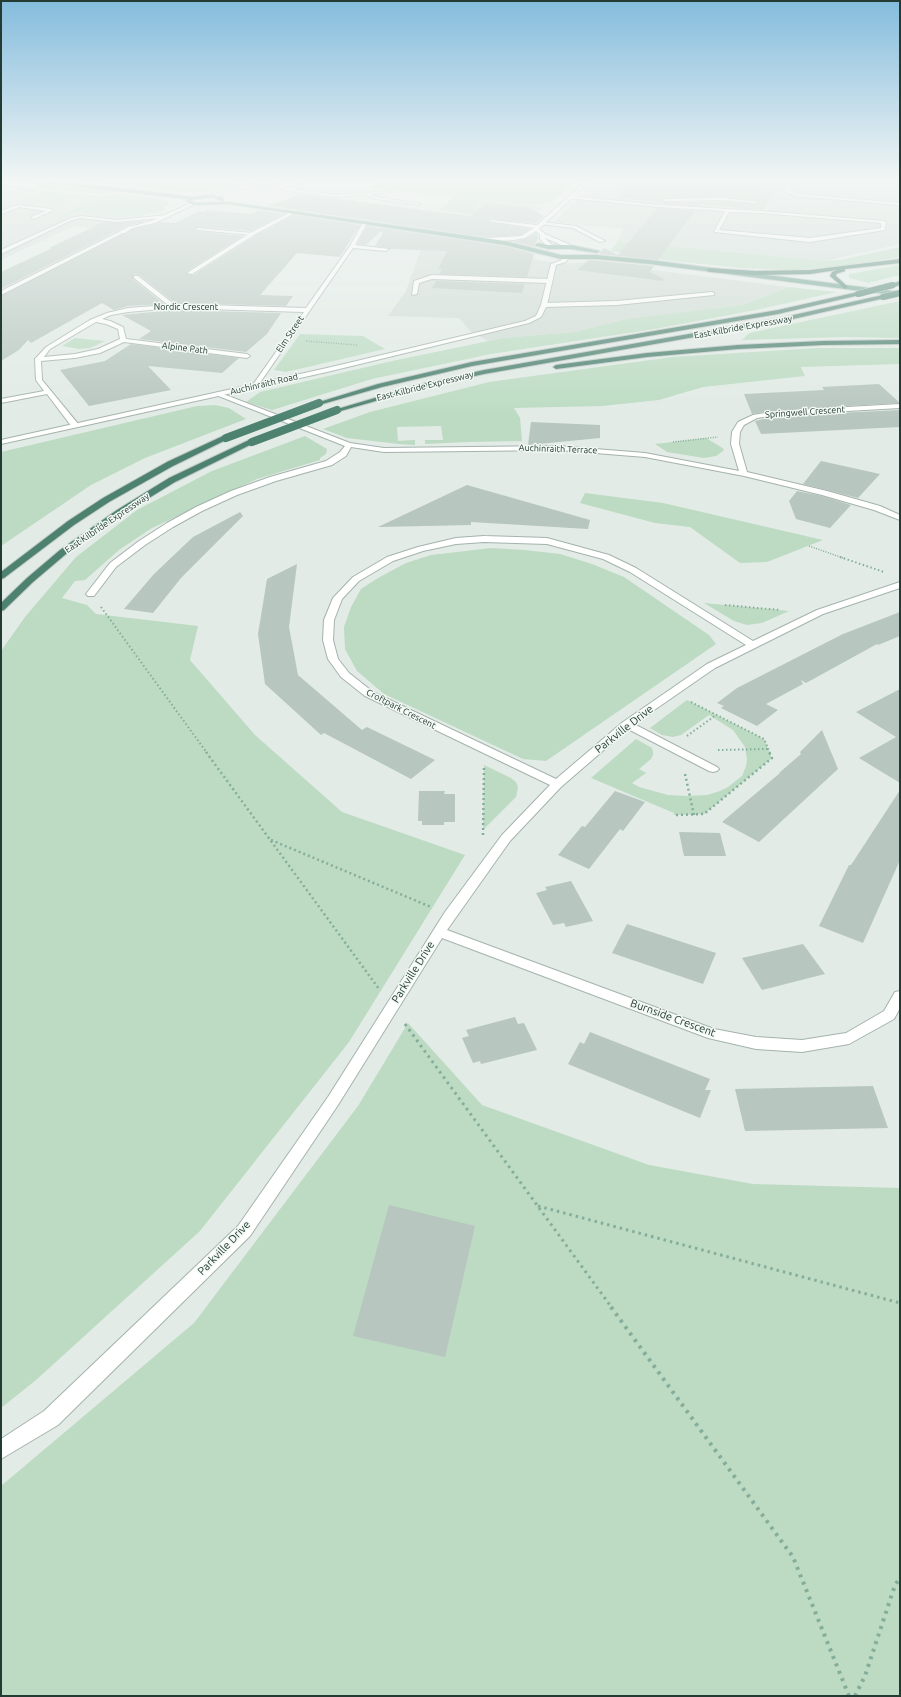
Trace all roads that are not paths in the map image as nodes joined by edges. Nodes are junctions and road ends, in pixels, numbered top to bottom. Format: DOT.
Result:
graph roads {
  1 [pos="62,261"];
  2 [pos="209,261"];
  3 [pos="341,261"];
  4 [pos="551,261"];
  5 [pos="563,261"];
  6 [pos="641,261"];
  7 [pos="646,261"];
  8 [pos="899,261"];
  9 [pos="650,262"];
  10 [pos="554,264"];
  11 [pos="846,269"];
  12 [pos="709,270"];
  13 [pos="190,273"];
  14 [pos="136,278"];
  15 [pos="549,280"];
  16 [pos="900,283"];
  17 [pos="845,287"];
  18 [pos="1,293"];
  19 [pos="900,293"];
  20 [pos="414,294"];
  21 [pos="712,294"];
  22 [pos="173,306"];
  23 [pos="544,306"];
  24 [pos="306,310"];
  25 [pos="96,320"];
  26 [pos="123,340"];
  27 [pos="900,342"];
  28 [pos="247,356"];
  29 [pos="38,359"];
  30 [pos="255,386"];
  31 [pos="47,392"];
  32 [pos="218,394"];
  33 [pos="379,397"];
  34 [pos="1,401"];
  35 [pos="900,406"];
  36 [pos="75,425"];
  37 [pos="1,442"];
  38 [pos="349,445"];
  39 [pos="744,474"];
  40 [pos="900,518"];
  41 [pos="1,576"];
  42 [pos="900,585"];
  43 [pos="92,594"];
  44 [pos="1,608"];
  45 [pos="752,645"];
  46 [pos="627,724"];
  47 [pos="713,769"];
  48 [pos="557,784"];
  49 [pos="439,932"];
  50 [pos="900,996"];
  51 [pos="1,1450"];
  1 -- 18 [label="street"];
  2 -- 13 [label="street"];
  3 -- 24 [label="street, Elm Street"];
  4 -- 10 [label="street"];
  5 -- 10 [label="street"];
  6 -- 9 [label="main road"];
  7 -- 9 [label="main road"];
  8 -- 11 [label="highway"];
  9 -- 12 [label="main road"];
  10 -- 15 [label="street"];
  11 -- 12 [label="highway"];
  11 -- 17 [label="highway"];
  12 -- 17 [label="main road"];
  14 -- 22 [label="street"];
  15 -- 20 [label="street"];
  15 -- 23 [label="street"];
  16 -- 41 [label="highway, East Kilbride Expressway, bridge"];
  17 -- 19 [label="main road"];
  19 -- 33 [label="highway, East Kilbride Expressway, bridge"];
  21 -- 23 [label="street"];
  22 -- 24 [label="street, Nordic Crescent"];
  22 -- 25 [label="street, Nordic Crescent"];
  23 -- 30 [label="street, Auchinraith Road"];
  24 -- 30 [label="street, Elm Street"];
  25 -- 26 [label="street"];
  25 -- 29 [label="street, Nordic Crescent"];
  26 -- 28 [label="street, Alpine Path"];
  26 -- 29 [label="street"];
  27 -- 33 [label="highway"];
  29 -- 31 [label="street"];
  30 -- 32 [label="street, Auchinraith Road"];
  31 -- 34 [label="street"];
  31 -- 36 [label="street"];
  32 -- 36 [label="street, Auchinraith Road"];
  32 -- 38 [label="street, Auchinraith Terrace"];
  33 -- 44 [label="highway, East Kilbride Expressway, bridge"];
  35 -- 39 [label="street, Springwell Crescent"];
  36 -- 37 [label="street, Auchinraith Road"];
  38 -- 39 [label="street, Auchinraith Terrace"];
  38 -- 43 [label="street"];
  39 -- 40 [label="street, Auchinraith Terrace"];
  42 -- 45 [label="street, Parkville Drive"];
  45 -- 46 [label="street, Parkville Drive"];
  45 -- 48 [label="street, Croftpark Crescent"];
  46 -- 47 [label="street"];
  46 -- 48 [label="street, Parkville Drive"];
  48 -- 49 [label="street, Parkville Drive"];
  49 -- 50 [label="street, Burnside Crescent"];
  49 -- 51 [label="street, Parkville Drive"];
}
